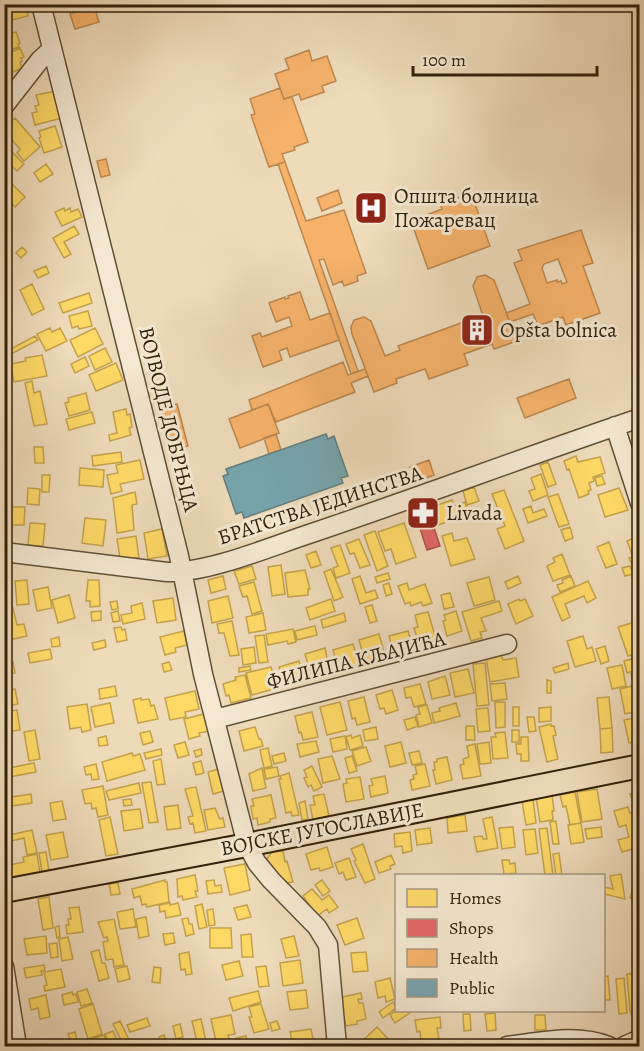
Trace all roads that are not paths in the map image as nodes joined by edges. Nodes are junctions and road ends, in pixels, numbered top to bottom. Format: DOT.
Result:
graph roads {
  1 [pos="46,6"];
  2 [pos="52,49"];
  3 [pos="4,106"];
  4 [pos="639,418"];
  5 [pos="615,426"];
  6 [pos="639,503"];
  7 [pos="4,552"];
  8 [pos="183,572"];
  9 [pos="507,644"];
  10 [pos="215,719"];
  11 [pos="639,766"];
  12 [pos="247,845"];
  13 [pos="4,891"];
  14 [pos="4,966"];
  15 [pos="639,1039"];
  16 [pos="17,1047"];
  17 [pos="337,1047"];
  18 [pos="507,1047"];
  19 [pos="609,1047"];
  20 [pos="624,1047"];
  1 -- 2 [label="street, ВОЈВОДЕ ДОБРЊЦА"];
  2 -- 3 [label="street"];
  2 -- 8 [label="street, ВОЈВОДЕ ДОБРЊЦА"];
  4 -- 5 [label="street, БРАТСТВА ЈЕДИНСТВА"];
  5 -- 6 [label="street"];
  5 -- 8 [label="street, БРАТСТВА ЈЕДИНСТВА"];
  7 -- 8 [label="street, БРАТСТВА ЈЕДИНСТВА"];
  8 -- 10 [label="street, ВОЈВОДЕ ДОБРЊЦА"];
  9 -- 10 [label="street, ФИЛИПА КЉАЈИЋА"];
  10 -- 12 [label="street, ВОЈВОДЕ ДОБРЊЦА"];
  11 -- 12 [label="main road, ВОЈСКЕ ЈУГОСЛАВИЈЕ"];
  12 -- 13 [label="main road, ВОЈСКЕ ЈУГОСЛАВИЈЕ"];
  12 -- 17 [label="street, ВОЈВОДЕ ДОБРЊЦА"];
  14 -- 16 [label="street"];
  15 -- 20 [label="street"];
  18 -- 19 [label="street"];
}
